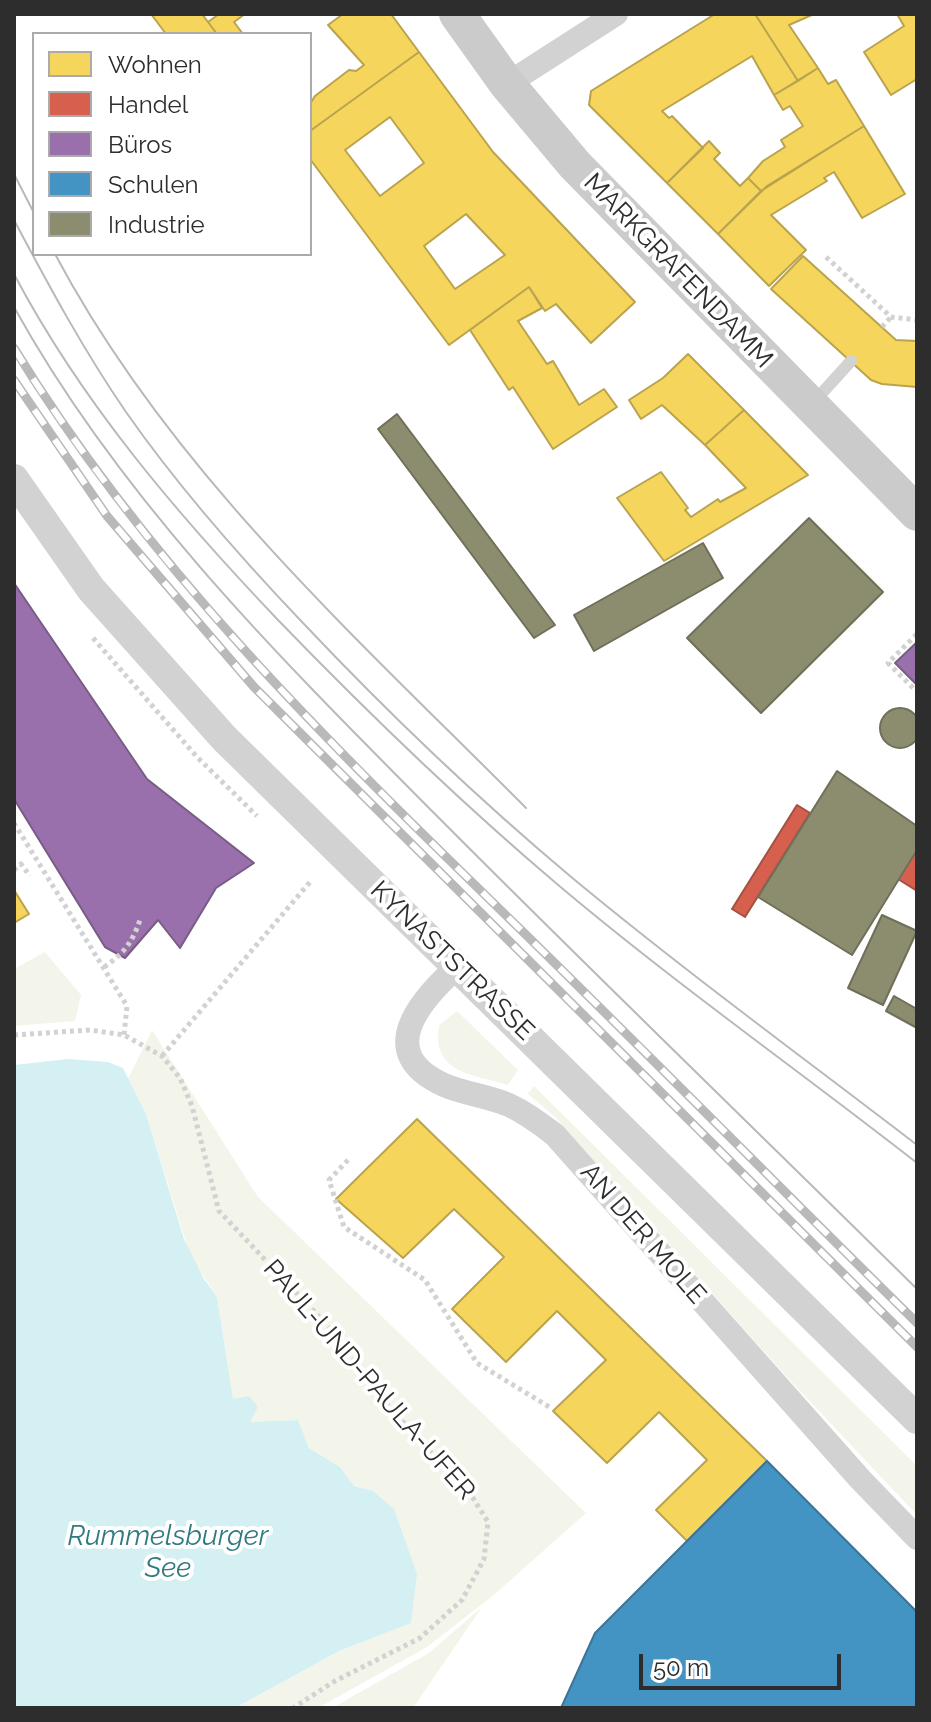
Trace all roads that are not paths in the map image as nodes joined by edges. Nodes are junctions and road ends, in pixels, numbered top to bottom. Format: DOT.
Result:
graph roads {
  1 [pos="457,14"];
  2 [pos="616,14"];
  3 [pos="507,84"];
  4 [pos="851,361"];
  5 [pos="810,406"];
  6 [pos="14,479"];
  7 [pos="912,498"];
  8 [pos="458,966"];
  9 [pos="917,1419"];
  10 [pos="917,1538"];
  1 -- 3 [label="main road, MARKGRAFENDAMM"];
  2 -- 3 [label="street"];
  3 -- 5 [label="main road, MARKGRAFENDAMM"];
  4 -- 5 [label="lane"];
  5 -- 7 [label="main road, MARKGRAFENDAMM"];
  6 -- 8 [label="street, KYNASTSTRASSE"];
  8 -- 9 [label="street, KYNASTSTRASSE"];
  8 -- 10 [label="street, AN DER MOLE"];
}
